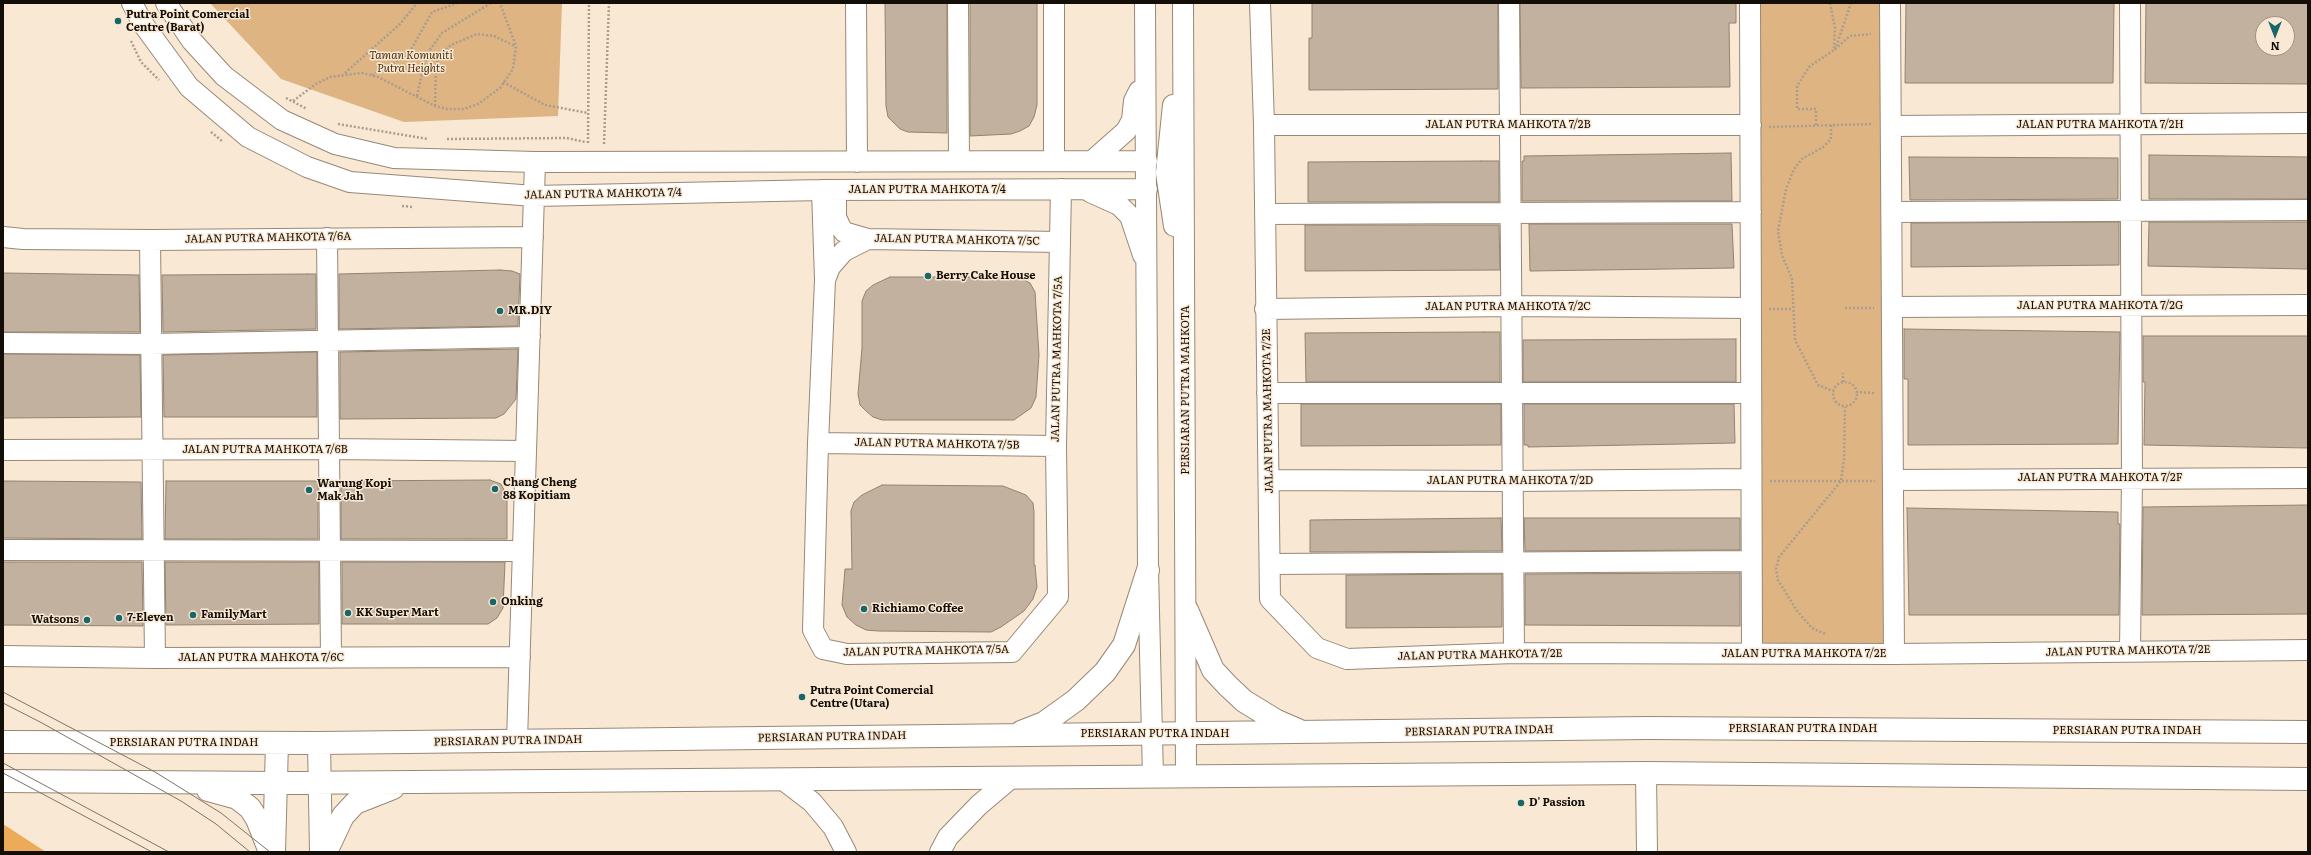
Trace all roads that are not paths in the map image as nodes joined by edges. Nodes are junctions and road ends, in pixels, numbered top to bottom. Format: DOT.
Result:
graph roads {
  1 [pos="132,3"];
  2 [pos="166,3"];
  3 [pos="856,3"];
  4 [pos="958,3"];
  5 [pos="1054,3"];
  6 [pos="1145,3"];
  7 [pos="1183,3"];
  8 [pos="1260,3"];
  9 [pos="1509,3"];
  10 [pos="1750,3"];
  11 [pos="1890,3"];
  12 [pos="2130,3"];
  13 [pos="1184,74"];
  14 [pos="1146,78"];
  15 [pos="2308,123"];
  16 [pos="1264,125"];
  17 [pos="1511,125"];
  18 [pos="1885,125"];
  19 [pos="2131,125"];
  20 [pos="1759,126"];
  21 [pos="1054,161"];
  22 [pos="1092,161"];
  23 [pos="1147,161"];
  24 [pos="535,162"];
  25 [pos="857,162"];
  26 [pos="959,162"];
  27 [pos="1166,173"];
  28 [pos="1061,189"];
  29 [pos="1082,189"];
  30 [pos="1147,189"];
  31 [pos="829,190"];
  32 [pos="534,196"];
  33 [pos="2308,210"];
  34 [pos="2131,211"];
  35 [pos="1751,212"];
  36 [pos="1892,212"];
  37 [pos="1511,213"];
  38 [pos="1265,214"];
  39 [pos="3,237"];
  40 [pos="533,237"];
  41 [pos="328,238"];
  42 [pos="868,239"];
  43 [pos="150,240"];
  44 [pos="1059,242"];
  45 [pos="1147,266"];
  46 [pos="825,280"];
  47 [pos="1185,280"];
  48 [pos="2308,305"];
  49 [pos="1511,306"];
  50 [pos="2131,306"];
  51 [pos="1756,308"];
  52 [pos="1885,308"];
  53 [pos="1265,309"];
  54 [pos="530,337"];
  55 [pos="328,341"];
  56 [pos="3,343"];
  57 [pos="151,344"];
  58 [pos="1512,392"];
  59 [pos="1267,393"];
  60 [pos="1750,393"];
  61 [pos="818,442"];
  62 [pos="1056,446"];
  63 [pos="330,449"];
  64 [pos="3,450"];
  65 [pos="153,450"];
  66 [pos="526,451"];
  67 [pos="2132,477"];
  68 [pos="2308,478"];
  69 [pos="1269,480"];
  70 [pos="1758,480"];
  71 [pos="1886,480"];
  72 [pos="1512,482"];
  73 [pos="3,550"];
  74 [pos="154,550"];
  75 [pos="330,550"];
  76 [pos="523,551"];
  77 [pos="1751,561"];
  78 [pos="1513,563"];
  79 [pos="1270,564"];
  80 [pos="1148,570"];
  81 [pos="1187,610"];
  82 [pos="2308,650"];
  83 [pos="2130,651"];
  84 [pos="1514,653"];
  85 [pos="1752,653"];
  86 [pos="1894,654"];
  87 [pos="3,656"];
  88 [pos="520,657"];
  89 [pos="155,658"];
  90 [pos="331,658"];
  91 [pos="2308,727"];
  92 [pos="2278,732"];
  93 [pos="2308,732"];
  94 [pos="1308,733"];
  95 [pos="1152,734"];
  96 [pos="1186,734"];
  97 [pos="1013,735"];
  98 [pos="517,740"];
  99 [pos="3,742"];
  100 [pos="277,743"];
  101 [pos="319,743"];
  102 [pos="1646,773"];
  103 [pos="1153,777"];
  104 [pos="1186,777"];
  105 [pos="1011,778"];
  106 [pos="2308,779"];
  107 [pos="782,780"];
  108 [pos="3,781"];
  109 [pos="320,782"];
  110 [pos="409,782"];
  111 [pos="183,783"];
  112 [pos="277,783"];
  113 [pos="270,852"];
  114 [pos="274,852"];
  115 [pos="321,852"];
  116 [pos="326,852"];
  117 [pos="846,852"];
  118 [pos="940,852"];
  119 [pos="1646,852"];
  1 -- 32 [label="street, JALAN PUTRA MAHKOTA 7/4"];
  2 -- 24 [label="street"];
  3 -- 25 [label="street"];
  4 -- 26 [label="street"];
  5 -- 21 [label="street"];
  6 -- 14 [label="street"];
  7 -- 13 [label="street, PERSIARAN PUTRA MAHKOTA"];
  8 -- 16 [label="street, JALAN PUTRA MAHKOTA 7/2E"];
  9 -- 17 [label="street"];
  10 -- 20 [label="street"];
  11 -- 18 [label="street"];
  12 -- 19 [label="street"];
  13 -- 27 [label="street"];
  13 -- 47 [label="street, PERSIARAN PUTRA MAHKOTA"];
  14 -- 22 [label="street"];
  14 -- 23 [label="street"];
  15 -- 19 [label="street, JALAN PUTRA MAHKOTA 7/2H"];
  16 -- 17 [label="street, JALAN PUTRA MAHKOTA 7/2B"];
  16 -- 38 [label="street, JALAN PUTRA MAHKOTA 7/2E"];
  17 -- 20 [label="street, JALAN PUTRA MAHKOTA 7/2B"];
  17 -- 37 [label="street"];
  18 -- 19 [label="street, JALAN PUTRA MAHKOTA 7/2H"];
  18 -- 36 [label="street"];
  19 -- 34 [label="street"];
  20 -- 35 [label="street"];
  21 -- 22 [label="street"];
  21 -- 26 [label="street"];
  22 -- 23 [label="street"];
  23 -- 27 [label="street"];
  23 -- 30 [label="street"];
  24 -- 25 [label="street"];
  24 -- 32 [label="street"];
  25 -- 26 [label="street"];
  27 -- 30 [label="street"];
  27 -- 47 [label="street"];
  28 -- 29 [label="street, JALAN PUTRA MAHKOTA 7/4"];
  28 -- 31 [label="street, JALAN PUTRA MAHKOTA 7/4"];
  28 -- 44 [label="street, JALAN PUTRA MAHKOTA 7/5A"];
  29 -- 30 [label="street, JALAN PUTRA MAHKOTA 7/4"];
  29 -- 45 [label="street"];
  30 -- 45 [label="street"];
  31 -- 32 [label="street, JALAN PUTRA MAHKOTA 7/4"];
  31 -- 42 [label="street"];
  31 -- 46 [label="street, JALAN PUTRA MAHKOTA 7/5A"];
  32 -- 40 [label="street"];
  33 -- 34 [label="street"];
  34 -- 36 [label="street"];
  34 -- 50 [label="street"];
  35 -- 37 [label="street"];
  35 -- 51 [label="street"];
  36 -- 52 [label="street"];
  37 -- 38 [label="street"];
  37 -- 49 [label="street"];
  38 -- 53 [label="street, JALAN PUTRA MAHKOTA 7/2E"];
  39 -- 43 [label="street, JALAN PUTRA MAHKOTA 7/6A"];
  40 -- 41 [label="street, JALAN PUTRA MAHKOTA 7/6A"];
  40 -- 54 [label="street"];
  41 -- 43 [label="street, JALAN PUTRA MAHKOTA 7/6A"];
  41 -- 55 [label="street"];
  42 -- 44 [label="street, JALAN PUTRA MAHKOTA 7/5C"];
  42 -- 46 [label="street, JALAN PUTRA MAHKOTA 7/5C"];
  43 -- 57 [label="street"];
  44 -- 62 [label="street, JALAN PUTRA MAHKOTA 7/5A"];
  45 -- 80 [label="street"];
  46 -- 61 [label="street, JALAN PUTRA MAHKOTA 7/5A"];
  47 -- 81 [label="street, PERSIARAN PUTRA MAHKOTA"];
  48 -- 50 [label="street, JALAN PUTRA MAHKOTA 7/2G"];
  49 -- 51 [label="street, JALAN PUTRA MAHKOTA 7/2C"];
  49 -- 53 [label="street, JALAN PUTRA MAHKOTA 7/2C"];
  49 -- 58 [label="street"];
  50 -- 52 [label="street, JALAN PUTRA MAHKOTA 7/2G"];
  50 -- 67 [label="street"];
  51 -- 60 [label="street"];
  52 -- 71 [label="street"];
  53 -- 59 [label="street, JALAN PUTRA MAHKOTA 7/2E"];
  54 -- 55 [label="street"];
  54 -- 66 [label="street"];
  55 -- 57 [label="street"];
  55 -- 63 [label="street"];
  56 -- 57 [label="street"];
  57 -- 65 [label="street"];
  58 -- 59 [label="street"];
  58 -- 60 [label="street"];
  58 -- 72 [label="street"];
  59 -- 69 [label="street, JALAN PUTRA MAHKOTA 7/2E"];
  60 -- 70 [label="street"];
  61 -- 62 [label="street, JALAN PUTRA MAHKOTA 7/5B"];
  61 -- 62 [label="street, JALAN PUTRA MAHKOTA 7/5A"];
  63 -- 65 [label="street, JALAN PUTRA MAHKOTA 7/6B"];
  63 -- 66 [label="street, JALAN PUTRA MAHKOTA 7/6B"];
  63 -- 75 [label="street"];
  64 -- 65 [label="street, JALAN PUTRA MAHKOTA 7/6B"];
  65 -- 74 [label="street"];
  66 -- 76 [label="street"];
  67 -- 68 [label="street, JALAN PUTRA MAHKOTA 7/2F"];
  67 -- 71 [label="street, JALAN PUTRA MAHKOTA 7/2F"];
  67 -- 83 [label="street"];
  69 -- 72 [label="street, JALAN PUTRA MAHKOTA 7/2D"];
  69 -- 79 [label="street, JALAN PUTRA MAHKOTA 7/2E"];
  70 -- 72 [label="street, JALAN PUTRA MAHKOTA 7/2D"];
  70 -- 77 [label="street"];
  71 -- 86 [label="street"];
  72 -- 78 [label="street"];
  73 -- 74 [label="street"];
  74 -- 75 [label="street"];
  74 -- 89 [label="street"];
  75 -- 76 [label="street"];
  75 -- 90 [label="street"];
  76 -- 88 [label="street"];
  77 -- 78 [label="street"];
  77 -- 85 [label="street"];
  78 -- 79 [label="street"];
  78 -- 84 [label="street"];
  79 -- 84 [label="street, JALAN PUTRA MAHKOTA 7/2E"];
  80 -- 95 [label="street"];
  80 -- 97 [label="main road"];
  81 -- 94 [label="main road"];
  81 -- 96 [label="street, PERSIARAN PUTRA MAHKOTA"];
  82 -- 83 [label="street, JALAN PUTRA MAHKOTA 7/2E"];
  83 -- 86 [label="street, JALAN PUTRA MAHKOTA 7/2E"];
  84 -- 85 [label="street, JALAN PUTRA MAHKOTA 7/2E"];
  85 -- 86 [label="street, JALAN PUTRA MAHKOTA 7/2E"];
  87 -- 89 [label="street, JALAN PUTRA MAHKOTA 7/6C"];
  88 -- 90 [label="street, JALAN PUTRA MAHKOTA 7/6C"];
  88 -- 98 [label="street"];
  89 -- 90 [label="street, JALAN PUTRA MAHKOTA 7/6C"];
  91 -- 92 [label="main road"];
  92 -- 93 [label="main road, PERSIARAN PUTRA INDAH"];
  92 -- 94 [label="main road, PERSIARAN PUTRA INDAH"];
  94 -- 96 [label="main road, PERSIARAN PUTRA INDAH"];
  95 -- 96 [label="main road, PERSIARAN PUTRA INDAH"];
  95 -- 97 [label="main road, PERSIARAN PUTRA INDAH"];
  95 -- 103 [label="street"];
  96 -- 104 [label="street, PERSIARAN PUTRA MAHKOTA"];
  97 -- 98 [label="main road, PERSIARAN PUTRA INDAH"];
  98 -- 101 [label="main road, PERSIARAN PUTRA INDAH"];
  99 -- 100 [label="main road, PERSIARAN PUTRA INDAH"];
  100 -- 101 [label="main road, PERSIARAN PUTRA INDAH"];
  100 -- 112 [label="main road"];
  101 -- 109 [label="main road"];
  102 -- 104 [label="main road"];
  102 -- 106 [label="main road"];
  102 -- 119 [label="street"];
  103 -- 104 [label="main road"];
  103 -- 105 [label="main road"];
  105 -- 107 [label="main road"];
  105 -- 118 [label="street"];
  107 -- 110 [label="main road"];
  107 -- 117 [label="street"];
  108 -- 111 [label="main road"];
  109 -- 110 [label="main road"];
  109 -- 112 [label="main road"];
  109 -- 115 [label="main road"];
  110 -- 116 [label="main road"];
  111 -- 112 [label="main road"];
  111 -- 113 [label="main road"];
  112 -- 114 [label="main road"];
}
